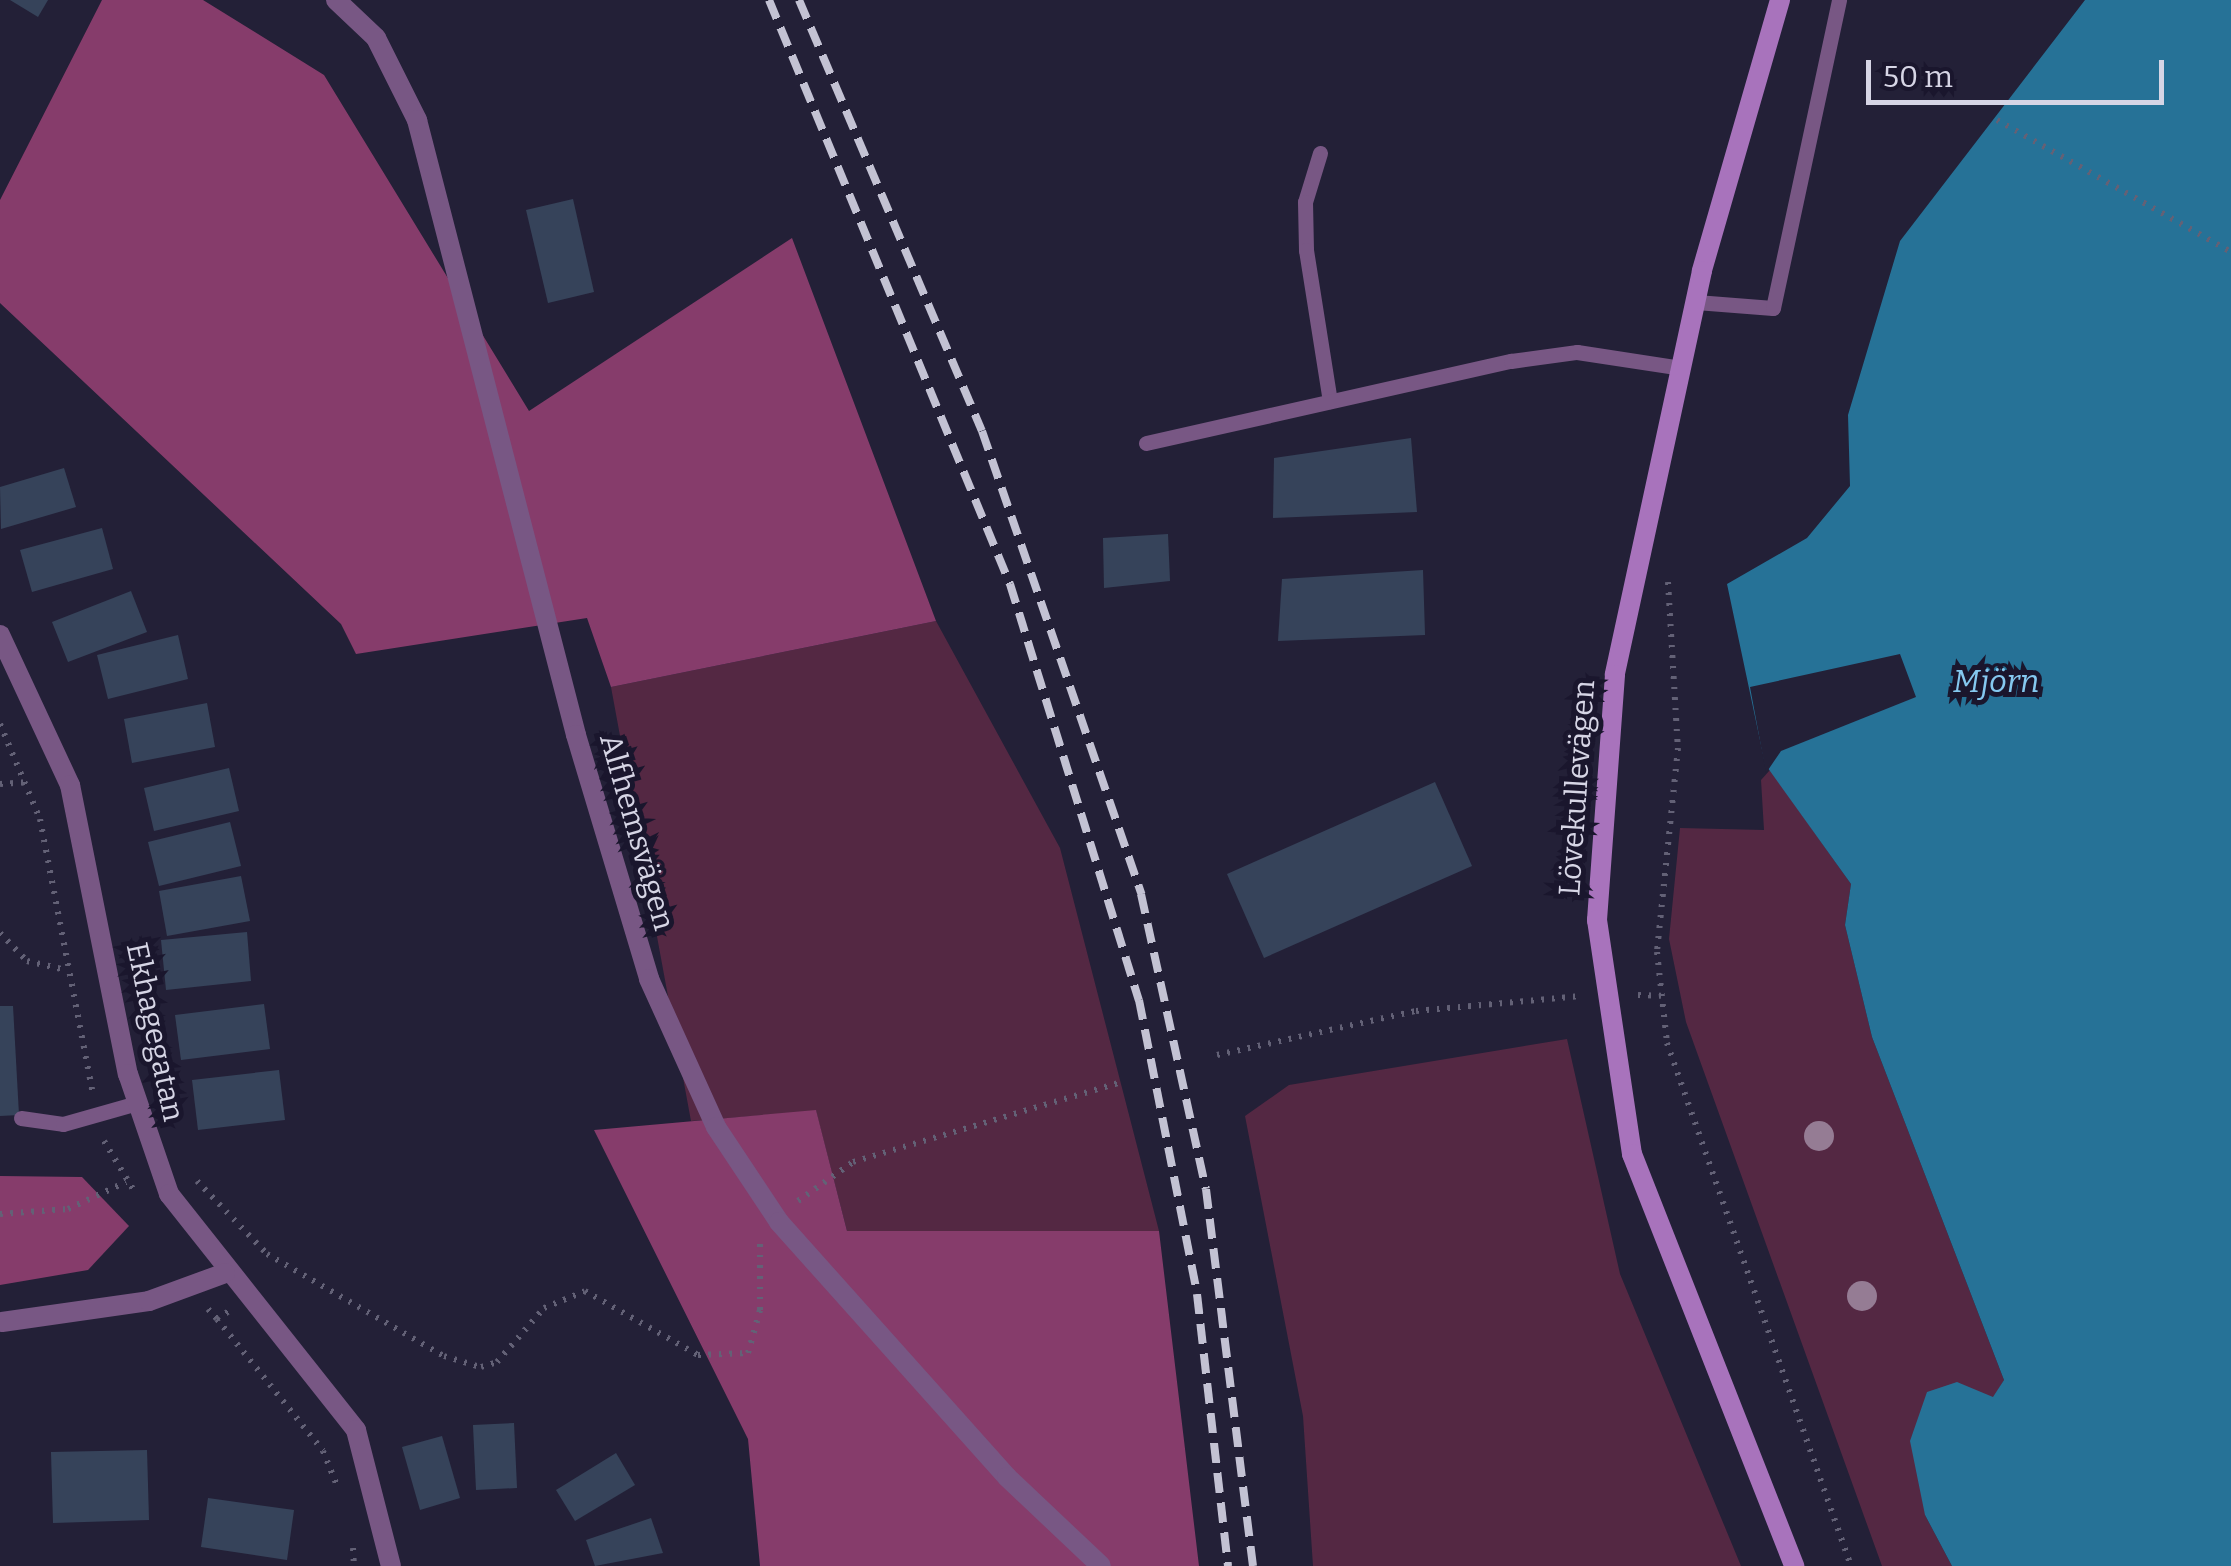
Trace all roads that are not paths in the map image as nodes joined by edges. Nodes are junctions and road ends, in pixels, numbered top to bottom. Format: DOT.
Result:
graph roads {
  1 [pos="336,0"];
  2 [pos="1780,0"];
  3 [pos="1839,0"];
  4 [pos="1320,153"];
  5 [pos="1696,302"];
  6 [pos="1681,368"];
  7 [pos="1330,401"];
  8 [pos="1146,443"];
  9 [pos="0,635"];
  10 [pos="137,1103"];
  11 [pos="22,1118"];
  12 [pos="224,1273"];
  13 [pos="2,1322"];
  14 [pos="391,1566"];
  15 [pos="1101,1566"];
  16 [pos="1794,1566"];
  1 -- 15 [label="street, Alfhemsvägen"];
  2 -- 5 [label="street, Lövekullevägen"];
  3 -- 5 [label="lane"];
  4 -- 7 [label="lane"];
  5 -- 6 [label="street, Lövekullevägen"];
  6 -- 7 [label="lane"];
  6 -- 16 [label="street, Lövekullevägen"];
  7 -- 8 [label="lane"];
  9 -- 10 [label="street, Ekhagegatan"];
  10 -- 11 [label="lane"];
  10 -- 12 [label="street, Ekhagegatan"];
  12 -- 13 [label="street"];
  12 -- 14 [label="street, Ekhagegatan"];
}
